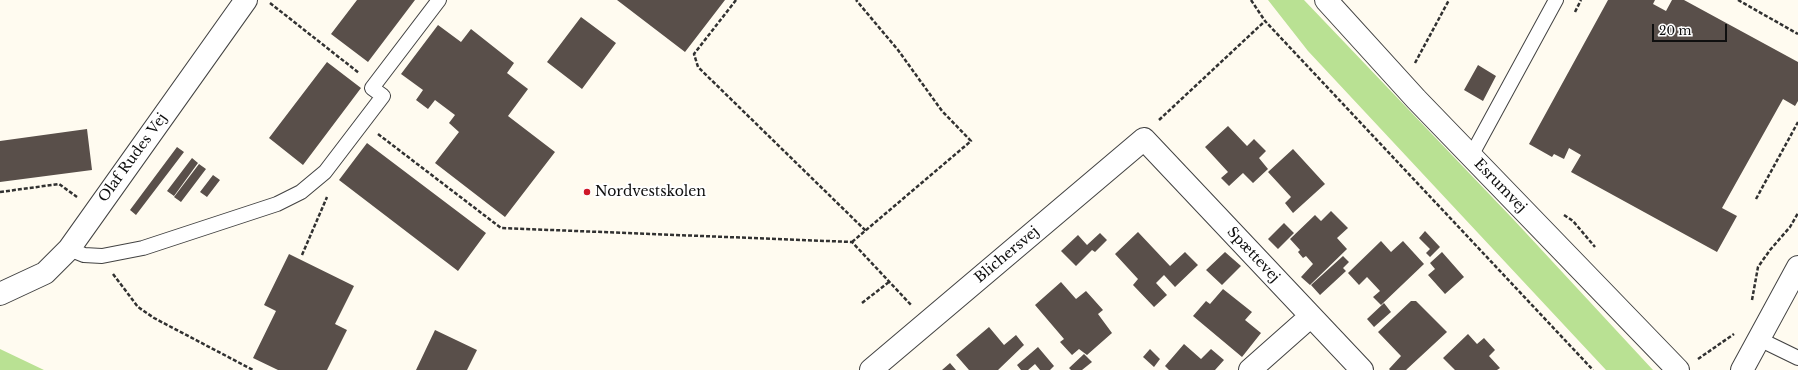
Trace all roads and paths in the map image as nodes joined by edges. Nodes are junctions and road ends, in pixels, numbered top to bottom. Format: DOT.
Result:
graph roads {
  1 [pos="246,0"];
  2 [pos="266,0"];
  3 [pos="439,0"];
  4 [pos="736,0"];
  5 [pos="856,0"];
  6 [pos="1251,0"];
  7 [pos="1326,0"];
  8 [pos="1449,0"];
  9 [pos="1556,0"];
  10 [pos="1738,0"];
  11 [pos="1266,21"];
  12 [pos="1798,34"];
  13 [pos="1402,83"];
  14 [pos="372,88"];
  15 [pos="363,122"];
  16 [pos="1798,122"];
  17 [pos="1144,140"];
  18 [pos="1471,156"];
  19 [pos="325,172"];
  20 [pos="0,192"];
  21 [pos="1756,199"];
  22 [pos="96,210"];
  23 [pos="1798,213"];
  24 [pos="866,231"];
  25 [pos="852,242"];
  26 [pos="69,249"];
  27 [pos="302,255"];
  28 [pos="102,256"];
  29 [pos="1798,267"];
  30 [pos="889,282"];
  31 [pos="0,294"];
  32 [pos="862,303"];
  33 [pos="1751,306"];
  34 [pos="1311,316"];
  35 [pos="927,322"];
  36 [pos="1759,339"];
  37 [pos="1798,358"];
  38 [pos="1687,365"];
  39 [pos="253,370"];
  40 [pos="871,370"];
  41 [pos="1250,370"];
  42 [pos="1362,370"];
  43 [pos="1593,370"];
  44 [pos="1742,370"];
  1 -- 22 [label="street, Olaf Rudes Vej"];
  2 -- 14 [label="path"];
  3 -- 14 [label="lane"];
  4 -- 24 [label="path"];
  5 -- 24 [label="path"];
  6 -- 11 [label="path"];
  7 -- 13 [label="street, Esrumvej"];
  8 -- 13 [label="path"];
  9 -- 18 [label="lane"];
  10 -- 12 [label="path"];
  11 -- 17 [label="path"];
  11 -- 43 [label="path"];
  13 -- 18 [label="street, Esrumvej"];
  14 -- 15 [label="lane"];
  15 -- 19 [label="lane"];
  15 -- 25 [label="path"];
  16 -- 21 [label="path"];
  17 -- 34 [label="street, Spættevej"];
  17 -- 35 [label="street, Blichersvej"];
  18 -- 38 [label="street, Esrumvej"];
  19 -- 27 [label="path"];
  19 -- 28 [label="lane"];
  20 -- 22 [label="path"];
  22 -- 26 [label="street, Olaf Rudes Vej"];
  23 -- 33 [label="path"];
  24 -- 25 [label="path"];
  25 -- 30 [label="path"];
  26 -- 28 [label="lane"];
  26 -- 31 [label="street, Olaf Rudes Vej"];
  28 -- 39 [label="path"];
  29 -- 36 [label="street"];
  30 -- 32 [label="path"];
  30 -- 35 [label="path"];
  34 -- 41 [label="street"];
  34 -- 42 [label="street, Spættevej"];
  35 -- 40 [label="street, Blichersvej"];
  36 -- 37 [label="lane"];
  36 -- 38 [label="path"];
  36 -- 44 [label="street"];
}
